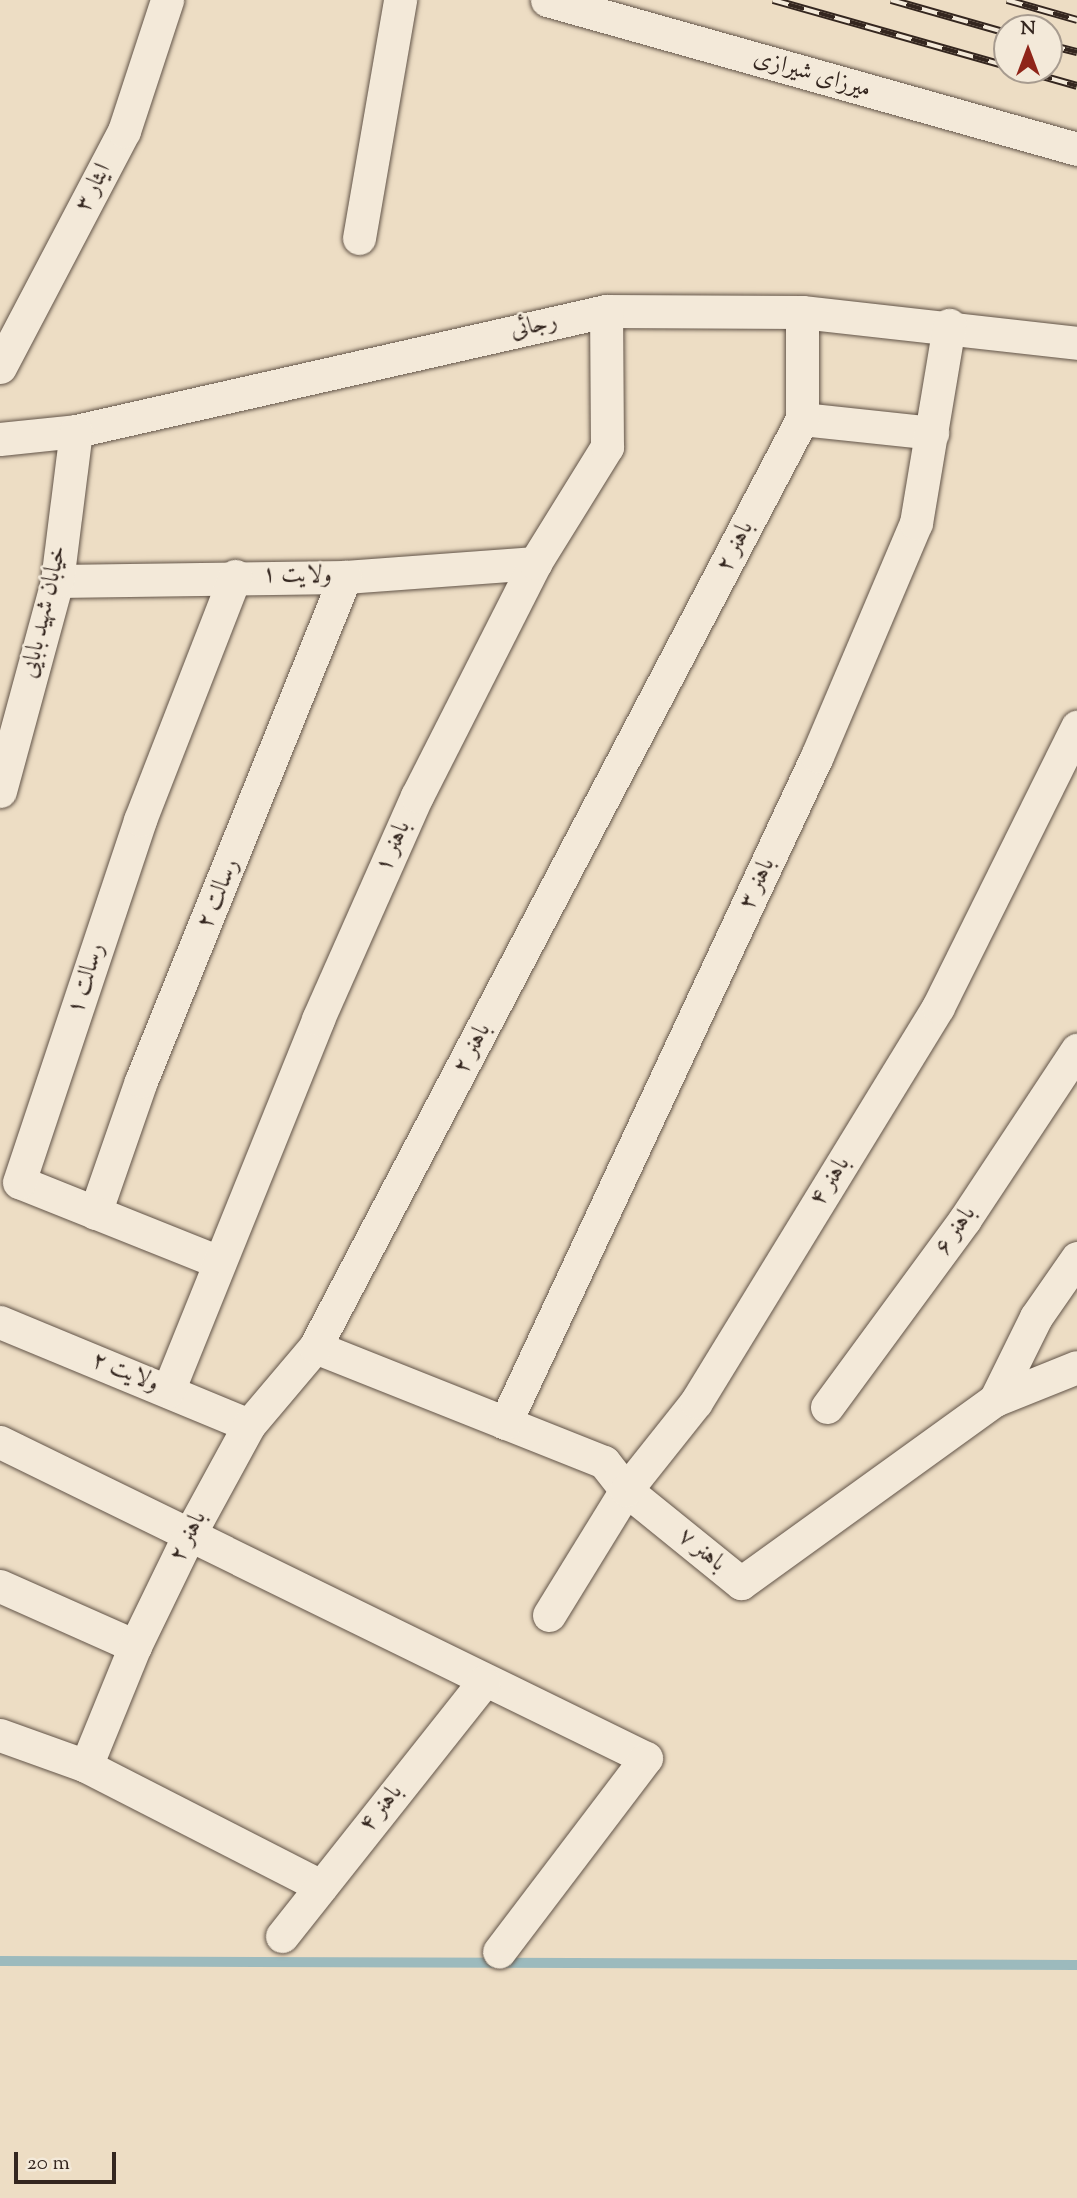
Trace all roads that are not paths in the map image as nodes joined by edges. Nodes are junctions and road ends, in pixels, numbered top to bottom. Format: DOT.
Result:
graph roads {
  1 [pos="167,0"];
  2 [pos="400,0"];
  3 [pos="547,0"];
  4 [pos="1077,149"];
  5 [pos="359,237"];
  6 [pos="606,311"];
  7 [pos="802,312"];
  8 [pos="949,326"];
  9 [pos="1077,343"];
  10 [pos="0,367"];
  11 [pos="802,419"];
  12 [pos="76,431"];
  13 [pos="932,433"];
  14 [pos="0,439"];
  15 [pos="535,563"];
  16 [pos="235,576"];
  17 [pos="345,577"];
  18 [pos="57,581"];
  19 [pos="1077,727"];
  20 [pos="0,790"];
  21 [pos="1077,1050"];
  22 [pos="95,1213"];
  23 [pos="1077,1258"];
  24 [pos="219,1262"];
  25 [pos="0,1322"];
  26 [pos="315,1347"];
  27 [pos="1077,1367"];
  28 [pos="168,1391"];
  29 [pos="995,1400"];
  30 [pos="827,1408"];
  31 [pos="505,1423"];
  32 [pos="249,1426"];
  33 [pos="0,1442"];
  34 [pos="626,1490"];
  35 [pos="187,1537"];
  36 [pos="0,1586"];
  37 [pos="549,1615"];
  38 [pos="135,1646"];
  39 [pos="483,1682"];
  40 [pos="0,1735"];
  41 [pos="86,1766"];
  42 [pos="321,1886"];
  43 [pos="282,1936"];
  44 [pos="499,1952"];
  1 -- 10 [label="street, ایثار ۳"];
  2 -- 5 [label="street"];
  3 -- 4 [label="street, میرزای شیرازی"];
  6 -- 7 [label="street, رجائی"];
  6 -- 12 [label="street, رجائی"];
  6 -- 15 [label="street, باهنر ۱"];
  7 -- 8 [label="street, رجائی"];
  7 -- 11 [label="street, باهنر ۲"];
  8 -- 9 [label="street, رجائی"];
  8 -- 13 [label="street, باهنر ۳"];
  11 -- 13 [label="street"];
  11 -- 26 [label="street, باهنر ۲"];
  12 -- 14 [label="street, رجائی"];
  12 -- 18 [label="street, خیابان شهید بابایی"];
  13 -- 31 [label="street, باهنر ۳"];
  15 -- 17 [label="street, ولایت ۱"];
  15 -- 24 [label="street, باهنر ۱"];
  16 -- 17 [label="street, ولایت ۱"];
  16 -- 18 [label="street, ولایت ۱"];
  16 -- 22 [label="street, رسالت ۱"];
  17 -- 22 [label="street, رسالت ۲"];
  18 -- 20 [label="street, خیابان شهید بابایی"];
  19 -- 34 [label="street, باهنر ۴"];
  21 -- 30 [label="street, باهنر ۶"];
  22 -- 24 [label="street, رسالت ۱"];
  23 -- 29 [label="street, باهنر ۷"];
  24 -- 28 [label="street, باهنر ۱"];
  25 -- 28 [label="street, ولایت ۲"];
  26 -- 31 [label="street, باهنر ۷"];
  26 -- 32 [label="street, باهنر ۲"];
  27 -- 29 [label="street"];
  28 -- 32 [label="street, ولایت ۲"];
  29 -- 34 [label="street, باهنر ۷"];
  31 -- 34 [label="street, باهنر ۷"];
  32 -- 35 [label="street, باهنر ۲"];
  33 -- 35 [label="street"];
  34 -- 37 [label="street, باهنر ۴"];
  35 -- 38 [label="street, باهنر ۲"];
  35 -- 39 [label="street"];
  36 -- 38 [label="street"];
  38 -- 41 [label="street, باهنر ۲"];
  39 -- 42 [label="street, باهنر ۴"];
  39 -- 44 [label="street"];
  40 -- 41 [label="street"];
  41 -- 42 [label="street"];
  42 -- 43 [label="street, باهنر ۴"];
}
